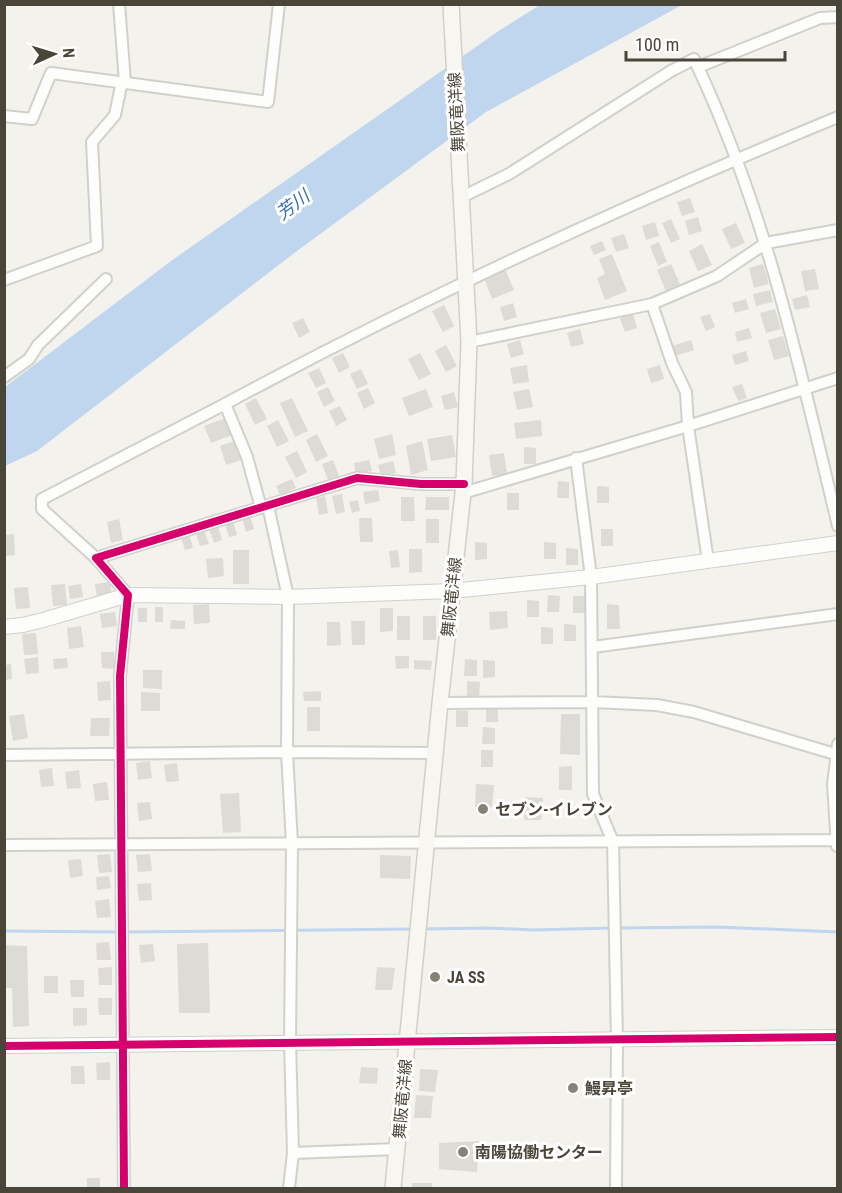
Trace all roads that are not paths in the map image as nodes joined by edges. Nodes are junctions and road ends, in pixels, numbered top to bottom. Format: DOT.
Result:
graph roads {
  1 [pos="119,4"];
  2 [pos="279,4"];
  3 [pos="451,4"];
  4 [pos="837,16"];
  5 [pos="698,67"];
  6 [pos="125,82"];
  7 [pos="4,116"];
  8 [pos="837,117"];
  9 [pos="736,159"];
  10 [pos="460,190"];
  11 [pos="837,230"];
  12 [pos="766,243"];
  13 [pos="106,279"];
  14 [pos="4,280"];
  15 [pos="466,281"];
  16 [pos="652,304"];
  17 [pos="469,342"];
  18 [pos="4,377"];
  19 [pos="837,378"];
  20 [pos="805,388"];
  21 [pos="225,404"];
  22 [pos="688,426"];
  23 [pos="576,458"];
  24 [pos="464,488"];
  25 [pos="265,507"];
  26 [pos="837,526"];
  27 [pos="837,543"];
  28 [pos="96,558"];
  29 [pos="708,561"];
  30 [pos="591,577"];
  31 [pos="452,591"];
  32 [pos="128,595"];
  33 [pos="288,597"];
  34 [pos="837,614"];
  35 [pos="4,627"];
  36 [pos="593,647"];
  37 [pos="593,702"];
  38 [pos="440,703"];
  39 [pos="836,749"];
  40 [pos="287,752"];
  41 [pos="120,753"];
  42 [pos="436,753"];
  43 [pos="4,755"];
  44 [pos="836,807"];
  45 [pos="837,840"];
  46 [pos="427,842"];
  47 [pos="613,842"];
  48 [pos="292,844"];
  49 [pos="120,845"];
  50 [pos="4,846"];
  51 [pos="837,847"];
  52 [pos="837,1037"];
  53 [pos="407,1041"];
  54 [pos="617,1041"];
  55 [pos="290,1042"];
  56 [pos="4,1046"];
  57 [pos="123,1046"];
  58 [pos="397,1149"];
  59 [pos="293,1153"];
  60 [pos="124,1188"];
  61 [pos="290,1188"];
  62 [pos="393,1188"];
  63 [pos="616,1188"];
  1 -- 6 [label="street"];
  2 -- 6 [label="street"];
  3 -- 10 [label="main road, 舞阪竜洋線"];
  4 -- 5 [label="street"];
  5 -- 9 [label="street"];
  5 -- 10 [label="street"];
  6 -- 7 [label="street"];
  6 -- 14 [label="street"];
  8 -- 9 [label="street"];
  9 -- 12 [label="street"];
  9 -- 15 [label="street"];
  10 -- 15 [label="main road, 舞阪竜洋線"];
  11 -- 12 [label="street"];
  12 -- 16 [label="street"];
  12 -- 20 [label="street"];
  13 -- 18 [label="street"];
  15 -- 17 [label="main road, 舞阪竜洋線"];
  15 -- 21 [label="street"];
  16 -- 17 [label="street"];
  16 -- 22 [label="street"];
  17 -- 24 [label="main road, 舞阪竜洋線"];
  19 -- 20 [label="street"];
  20 -- 22 [label="street"];
  20 -- 26 [label="street"];
  21 -- 25 [label="street"];
  21 -- 28 [label="street"];
  22 -- 23 [label="street"];
  22 -- 29 [label="street"];
  23 -- 24 [label="street"];
  23 -- 30 [label="street"];
  24 -- 25 [label="street"];
  24 -- 31 [label="main road, 舞阪竜洋線"];
  25 -- 28 [label="street"];
  25 -- 33 [label="street"];
  27 -- 29 [label="street"];
  28 -- 32 [label="street"];
  29 -- 30 [label="street"];
  30 -- 31 [label="street"];
  30 -- 36 [label="street"];
  31 -- 33 [label="street"];
  31 -- 38 [label="main road, 舞阪竜洋線"];
  32 -- 33 [label="street"];
  32 -- 35 [label="street"];
  32 -- 41 [label="street"];
  33 -- 40 [label="street"];
  34 -- 36 [label="street"];
  36 -- 37 [label="street"];
  37 -- 38 [label="street"];
  37 -- 39 [label="street"];
  37 -- 47 [label="street"];
  38 -- 42 [label="main road, 舞阪竜洋線"];
  39 -- 44 [label="street"];
  40 -- 41 [label="street"];
  40 -- 42 [label="street"];
  40 -- 48 [label="street"];
  41 -- 43 [label="street"];
  41 -- 49 [label="street"];
  42 -- 46 [label="main road, 舞阪竜洋線"];
  44 -- 45 [label="street"];
  45 -- 47 [label="street"];
  45 -- 51 [label="street"];
  46 -- 47 [label="street"];
  46 -- 48 [label="street"];
  46 -- 53 [label="main road, 舞阪竜洋線"];
  47 -- 54 [label="street"];
  48 -- 49 [label="street"];
  48 -- 55 [label="street"];
  49 -- 50 [label="street"];
  49 -- 57 [label="street"];
  52 -- 54 [label="street"];
  53 -- 54 [label="street"];
  53 -- 55 [label="street"];
  53 -- 58 [label="main road, 舞阪竜洋線"];
  54 -- 63 [label="street"];
  55 -- 57 [label="street"];
  55 -- 59 [label="street"];
  56 -- 57 [label="street"];
  57 -- 60 [label="street"];
  58 -- 59 [label="street"];
  58 -- 62 [label="main road, 舞阪竜洋線"];
  59 -- 61 [label="street"];
}
